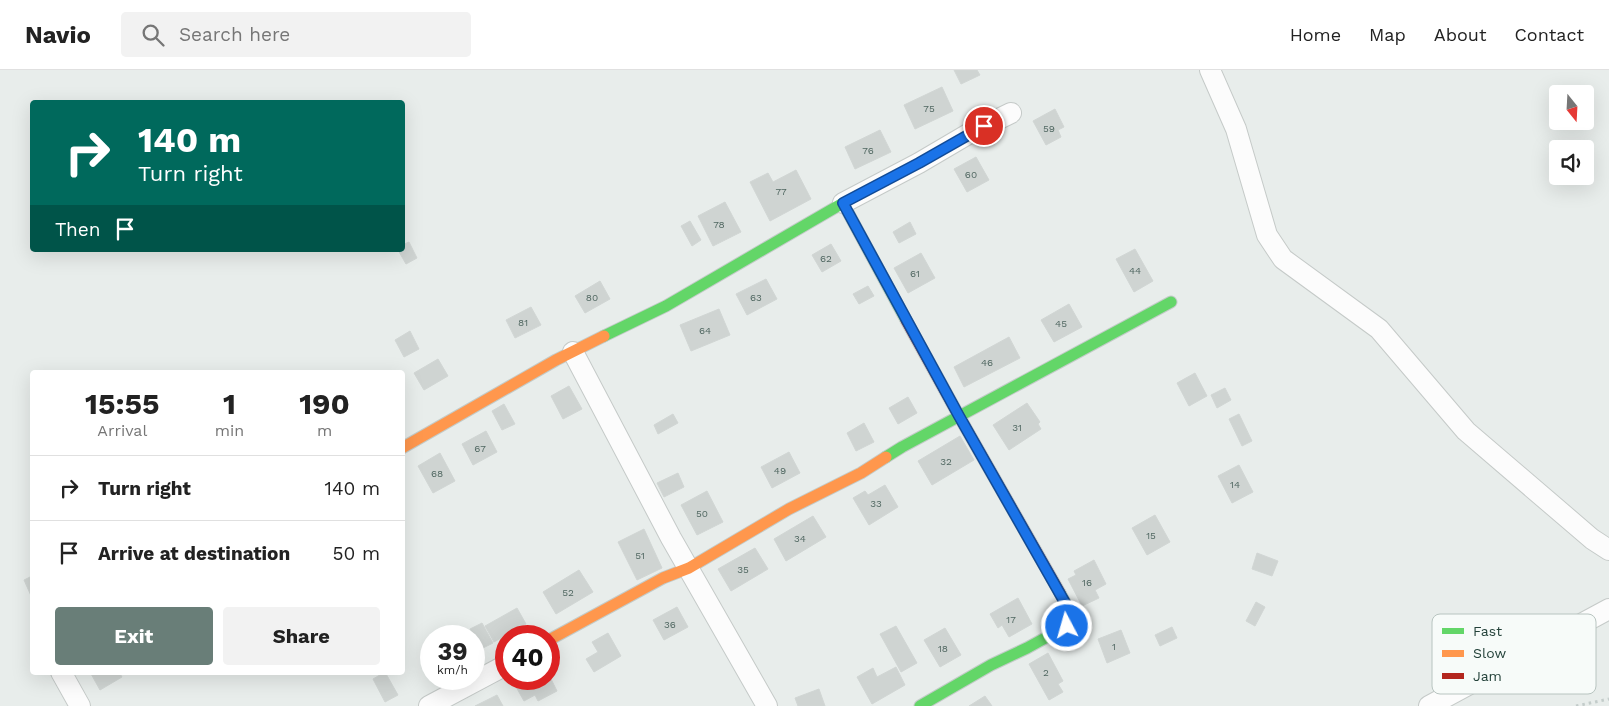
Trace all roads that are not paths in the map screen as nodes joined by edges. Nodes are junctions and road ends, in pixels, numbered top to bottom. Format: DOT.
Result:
graph roads {
  1 [pos="1210,70"];
  2 [pos="1011,113"];
  3 [pos="843,203"];
  4 [pos="1171,302"];
  5 [pos="573,352"];
  6 [pos="959,416"];
  7 [pos="405,446"];
  8 [pos="1609,550"];
  9 [pos="689,568"];
  10 [pos="1609,609"];
  11 [pos="1596,616"];
  12 [pos="560,634"];
  13 [pos="495,671"];
  14 [pos="64,675"];
  15 [pos="1451,694"];
  16 [pos="80,706"];
  17 [pos="429,706"];
  18 [pos="767,706"];
  19 [pos="920,706"];
  20 [pos="1429,706"];
  1 -- 8 [label="street"];
  2 -- 3 [label="street"];
  3 -- 5 [label="street"];
  3 -- 6 [label="street"];
  4 -- 6 [label="street"];
  5 -- 7 [label="street"];
  5 -- 9 [label="street"];
  6 -- 9 [label="street"];
  6 -- 19 [label="street"];
  9 -- 12 [label="street"];
  9 -- 18 [label="street"];
  10 -- 11 [label="street"];
  13 -- 17 [label="street"];
  14 -- 16 [label="street"];
  15 -- 20 [label="street"];
}
